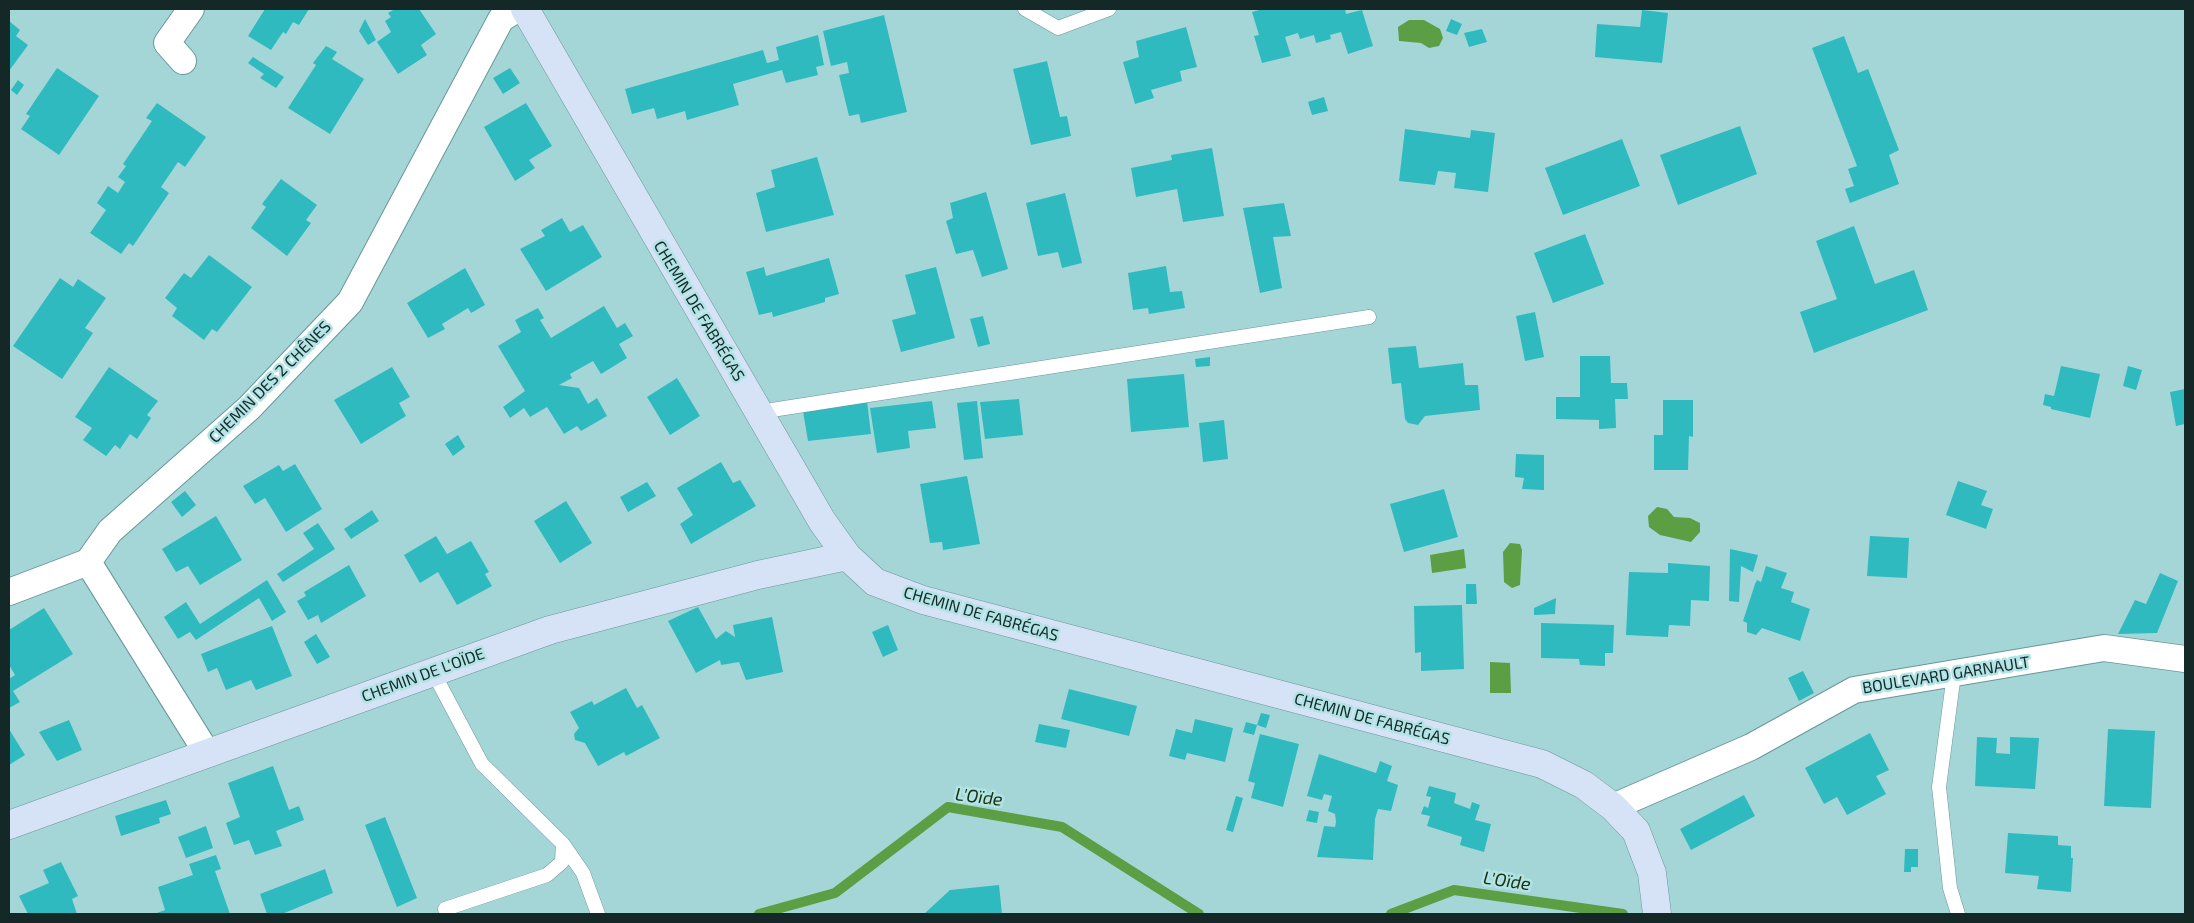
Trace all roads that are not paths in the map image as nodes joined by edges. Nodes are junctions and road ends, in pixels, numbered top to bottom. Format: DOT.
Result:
graph roads {
  1 [pos="191,9"];
  2 [pos="517,9"];
  3 [pos="524,9"];
  4 [pos="1025,9"];
  5 [pos="1108,9"];
  6 [pos="183,61"];
  7 [pos="1369,317"];
  8 [pos="758,412"];
  9 [pos="847,556"];
  10 [pos="88,562"];
  11 [pos="9,592"];
  12 [pos="2185,659"];
  13 [pos="433,672"];
  14 [pos="1954,674"];
  15 [pos="207,753"];
  16 [pos="1612,807"];
  17 [pos="9,825"];
  18 [pos="564,844"];
  19 [pos="445,909"];
  20 [pos="598,914"];
  21 [pos="1657,914"];
  22 [pos="1958,914"];
  1 -- 6 [label="street"];
  2 -- 10 [label="street, CHEMIN DES 2 CHÊNES"];
  3 -- 8 [label="street, CHEMIN DE FABRÉGAS"];
  4 -- 5 [label="lane"];
  7 -- 8 [label="lane"];
  8 -- 9 [label="street, CHEMIN DE FABRÉGAS"];
  9 -- 13 [label="street, CHEMIN DE L'OÏDE"];
  9 -- 16 [label="street, CHEMIN DE FABRÉGAS"];
  10 -- 11 [label="street"];
  10 -- 15 [label="street"];
  12 -- 14 [label="street, BOULEVARD GARNAULT"];
  13 -- 15 [label="street, CHEMIN DE L'OÏDE"];
  13 -- 18 [label="lane"];
  14 -- 16 [label="street, BOULEVARD GARNAULT"];
  14 -- 22 [label="lane"];
  15 -- 17 [label="street, CHEMIN DE L'OÏDE"];
  16 -- 21 [label="street, CHEMIN DE FABRÉGAS"];
  18 -- 19 [label="lane"];
  18 -- 20 [label="lane"];
}
